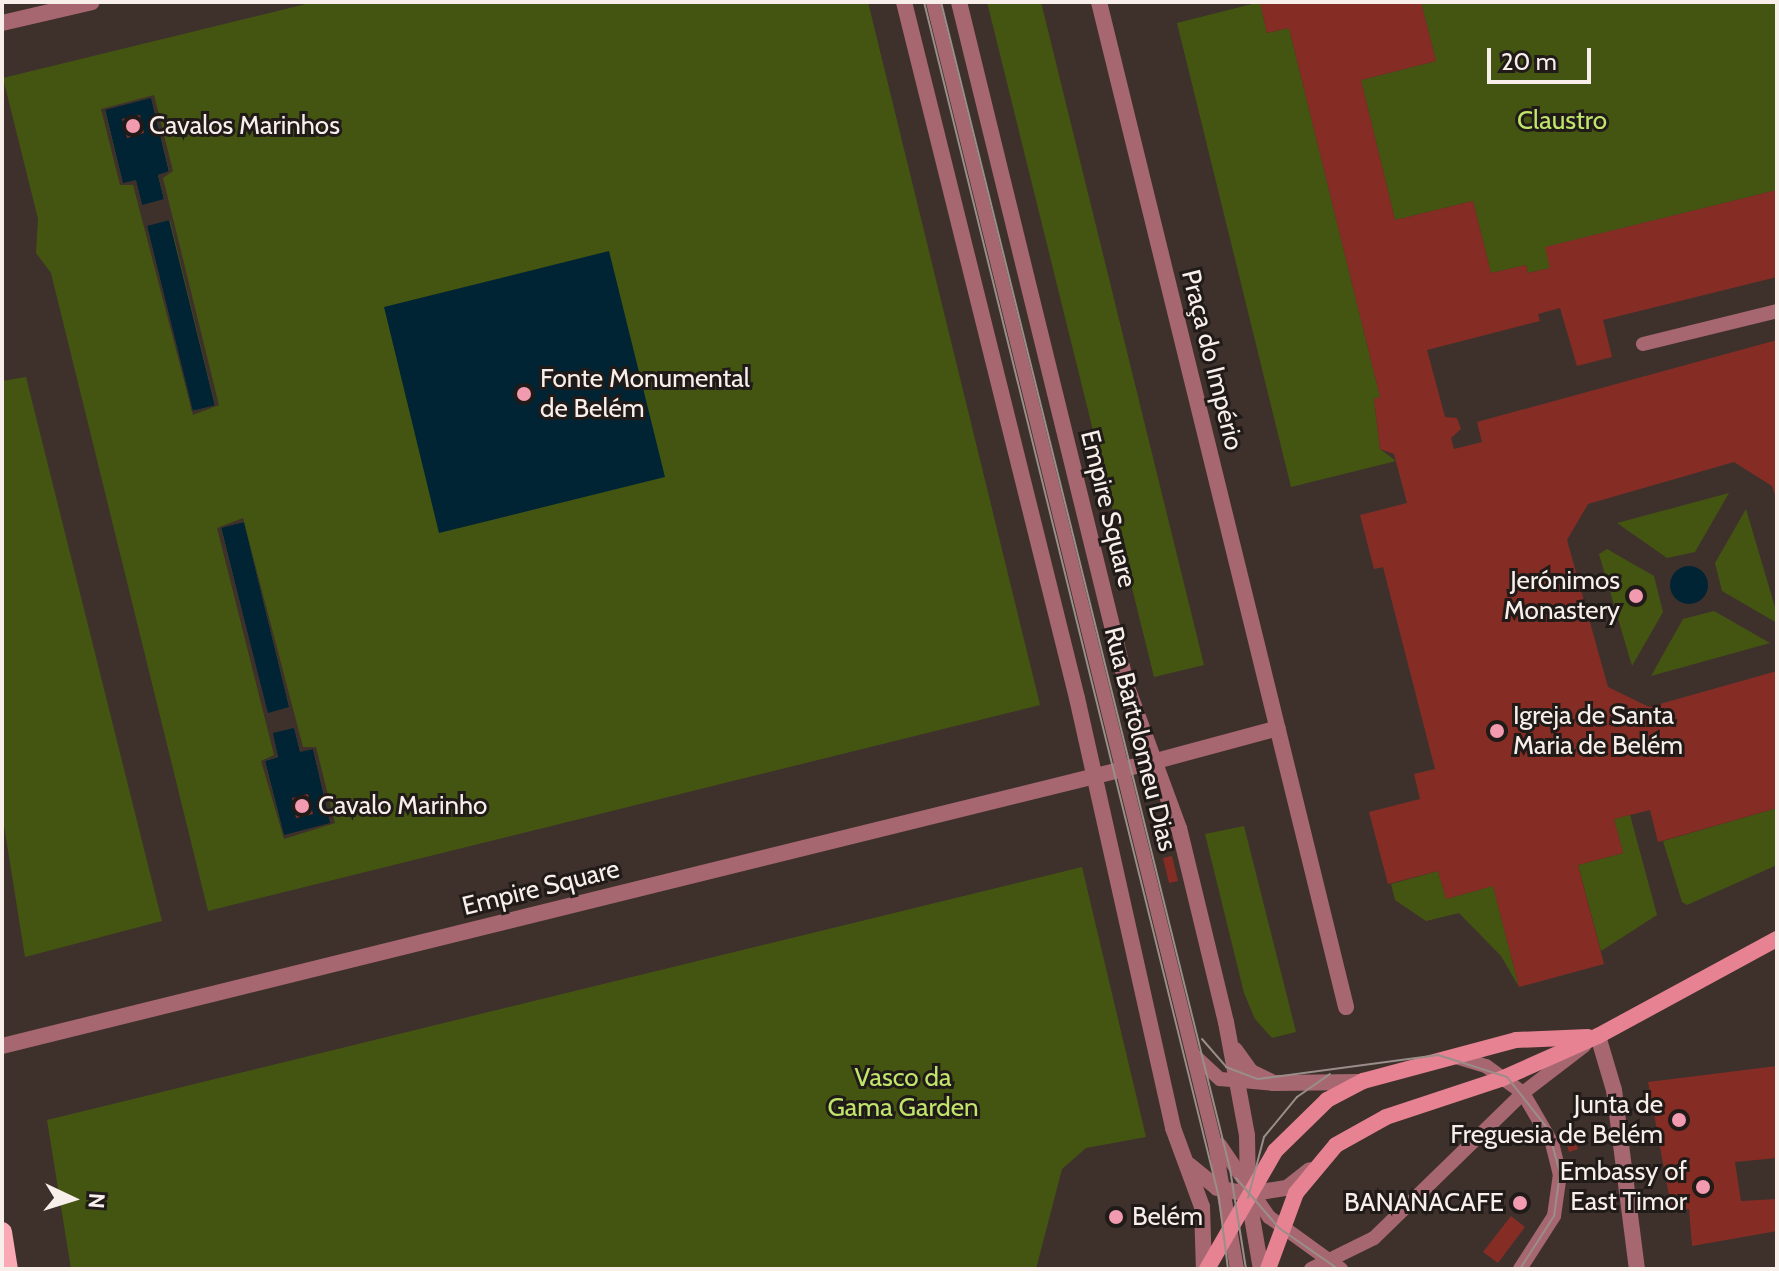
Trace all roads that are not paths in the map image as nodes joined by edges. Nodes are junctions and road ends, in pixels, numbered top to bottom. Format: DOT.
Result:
graph roads {
  1 [pos="92,2"];
  2 [pos="904,2"];
  3 [pos="933,2"];
  4 [pos="959,2"];
  5 [pos="1099,2"];
  6 [pos="2,23"];
  7 [pos="1777,311"];
  8 [pos="1643,344"];
  9 [pos="1278,728"];
  10 [pos="1156,761"];
  11 [pos="1123,770"];
  12 [pos="1092,778"];
  13 [pos="1777,939"];
  14 [pos="1346,1007"];
  15 [pos="1226,1022"];
  16 [pos="1598,1036"];
  17 [pos="2,1046"];
  18 [pos="1192,1049"];
  19 [pos="1456,1057"];
  20 [pos="1505,1077"];
  21 [pos="1363,1081"];
  22 [pos="1239,1084"];
  23 [pos="1284,1084"];
  24 [pos="1523,1093"];
  25 [pos="1207,1116"];
  26 [pos="1183,1157"];
  27 [pos="1318,1163"];
  28 [pos="1226,1190"];
  29 [pos="1248,1194"];
  30 [pos="1233,1221"];
  31 [pos="1280,1227"];
  32 [pos="2,1232"];
  33 [pos="1334,1266"];
  34 [pos="8,1269"];
  35 [pos="1205,1269"];
  36 [pos="1237,1269"];
  37 [pos="1261,1269"];
  38 [pos="1268,1269"];
  39 [pos="1311,1269"];
  40 [pos="1520,1269"];
  41 [pos="1637,1269"];
  1 -- 6 [label="street"];
  2 -- 12 [label="street"];
  3 -- 11 [label="lane, Rua Bartolomeu Dias"];
  4 -- 10 [label="street, Empire Square"];
  5 -- 9 [label="street, Praça do Império"];
  7 -- 8 [label="lane"];
  9 -- 10 [label="street"];
  9 -- 14 [label="street, Praça do Império"];
  10 -- 11 [label="street"];
  10 -- 15 [label="street, Empire Square"];
  11 -- 12 [label="street, Empire Square"];
  11 -- 18 [label="lane, Rua Bartolomeu Dias"];
  12 -- 17 [label="street, Empire Square"];
  12 -- 26 [label="street"];
  13 -- 16 [label="main road"];
  15 -- 22 [label="street"];
  15 -- 23 [label="street"];
  16 -- 19 [label="main road"];
  16 -- 20 [label="main road"];
  16 -- 24 [label="lane"];
  16 -- 41 [label="street"];
  18 -- 22 [label="lane"];
  18 -- 25 [label="lane, Rua Bartolomeu Dias"];
  19 -- 20 [label="lane"];
  19 -- 21 [label="main road"];
  20 -- 24 [label="lane"];
  20 -- 27 [label="main road"];
  21 -- 23 [label="street"];
  21 -- 29 [label="main road"];
  22 -- 23 [label="lane"];
  22 -- 29 [label="street"];
  24 -- 33 [label="lane"];
  24 -- 40 [label="lane"];
  25 -- 28 [label="lane"];
  25 -- 29 [label="lane"];
  26 -- 28 [label="street"];
  26 -- 35 [label="street"];
  27 -- 29 [label="street"];
  27 -- 31 [label="main road"];
  28 -- 29 [label="street"];
  28 -- 30 [label="lane"];
  29 -- 30 [label="main road"];
  29 -- 31 [label="lane"];
  29 -- 37 [label="street"];
  30 -- 35 [label="main road"];
  30 -- 36 [label="lane"];
  31 -- 33 [label="lane"];
  31 -- 38 [label="main road"];
  32 -- 34 [label="main road"];
  33 -- 39 [label="lane"];
}
